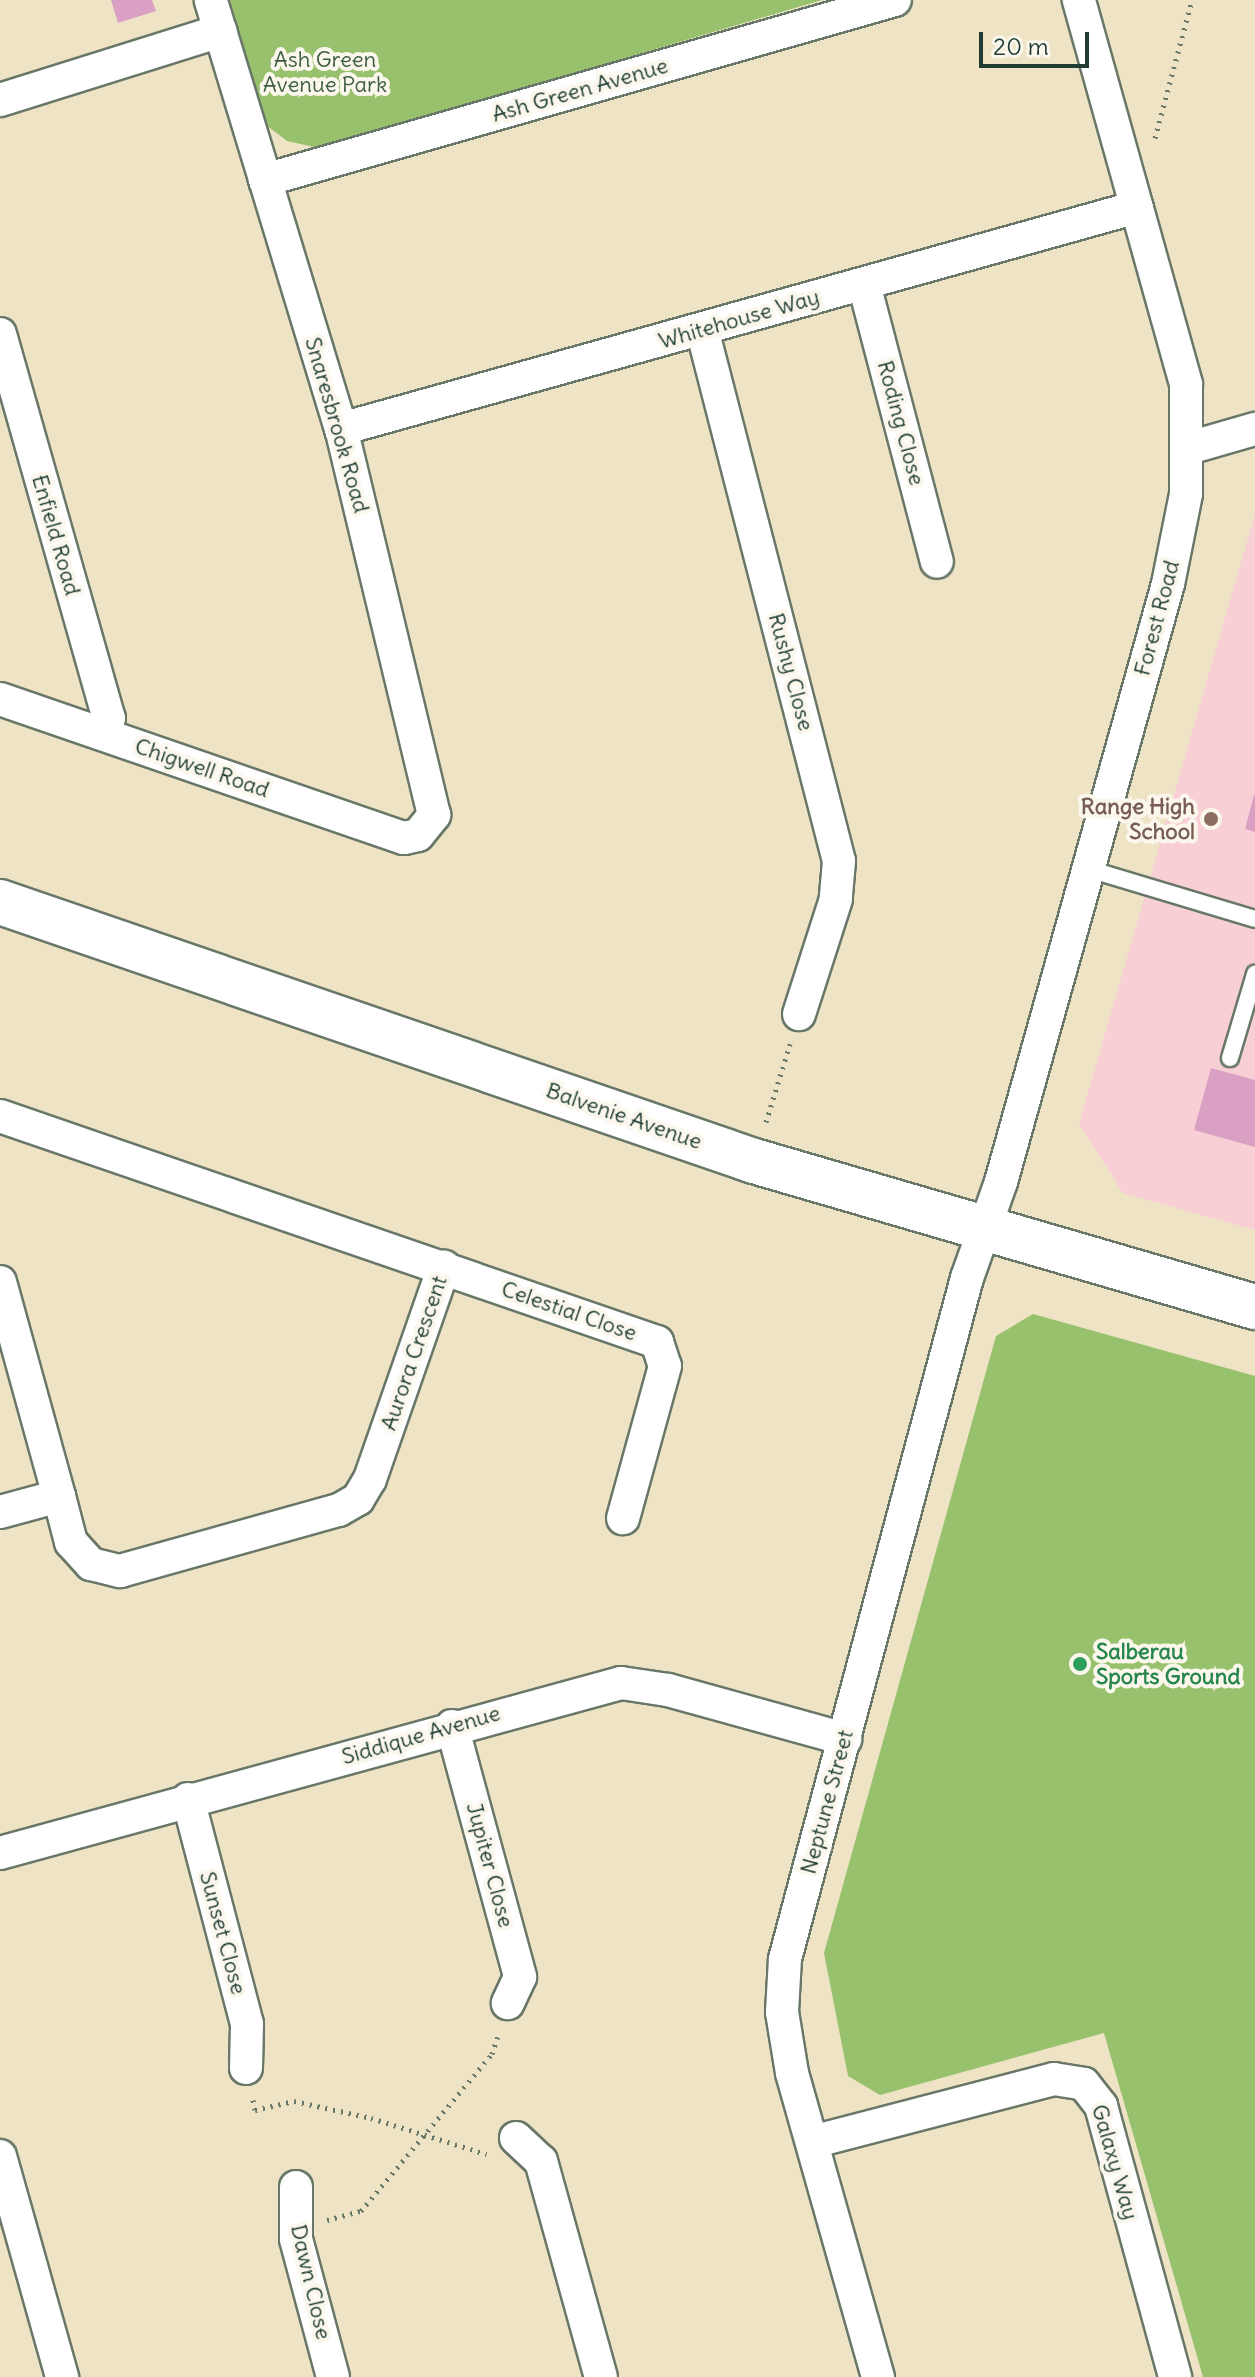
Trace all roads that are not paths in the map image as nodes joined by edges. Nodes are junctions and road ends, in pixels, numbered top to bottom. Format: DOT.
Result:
graph roads {
  1 [pos="211,0"];
  2 [pos="895,0"];
  3 [pos="1079,0"];
  4 [pos="220,31"];
  5 [pos="0,100"];
  6 [pos="265,180"];
  7 [pos="1137,207"];
  8 [pos="864,284"];
  9 [pos="702,329"];
  10 [pos="0,334"];
  11 [pos="6,379"];
  12 [pos="341,429"];
  13 [pos="1255,429"];
  14 [pos="1189,448"];
  15 [pos="937,562"];
  16 [pos="0,699"];
  17 [pos="104,734"];
  18 [pos="404,838"];
  19 [pos="1085,868"];
  20 [pos="0,902"];
  21 [pos="1255,919"];
  22 [pos="1255,974"];
  23 [pos="799,1014"];
  24 [pos="1230,1058"];
  25 [pos="0,1116"];
  26 [pos="984,1230"];
  27 [pos="444,1266"];
  28 [pos="0,1282"];
  29 [pos="1255,1307"];
  30 [pos="59,1496"];
  31 [pos="0,1512"];
  32 [pos="623,1518"];
  33 [pos="452,1726"];
  34 [pos="845,1739"];
  35 [pos="188,1799"];
  36 [pos="0,1853"];
  37 [pos="508,2003"];
  38 [pos="246,2068"];
  39 [pos="516,2138"];
  40 [pos="812,2142"];
  41 [pos="0,2156"];
  42 [pos="296,2187"];
  43 [pos="62,2377"];
  44 [pos="333,2377"];
  45 [pos="601,2377"];
  46 [pos="878,2377"];
  47 [pos="1175,2377"];
  1 -- 4 [label="street, Snaresbrook Road"];
  2 -- 6 [label="street, Ash Green Avenue"];
  3 -- 7 [label="street, Forest Road"];
  4 -- 5 [label="street"];
  4 -- 6 [label="street, Snaresbrook Road"];
  6 -- 12 [label="street, Snaresbrook Road"];
  7 -- 8 [label="street, Whitehouse Way"];
  7 -- 14 [label="street, Forest Road"];
  8 -- 9 [label="street, Whitehouse Way"];
  8 -- 15 [label="street, Roding Close"];
  9 -- 12 [label="street, Whitehouse Way"];
  9 -- 23 [label="street, Rushy Close"];
  10 -- 11 [label="street, Enfield Road"];
  11 -- 17 [label="street, Enfield Road"];
  12 -- 18 [label="street, Snaresbrook Road"];
  13 -- 14 [label="street"];
  14 -- 19 [label="street, Forest Road"];
  16 -- 17 [label="street, Chigwell Road"];
  17 -- 18 [label="street, Chigwell Road"];
  19 -- 21 [label="lane"];
  19 -- 26 [label="street, Forest Road"];
  20 -- 26 [label="street, Balvenie Avenue"];
  22 -- 24 [label="lane"];
  25 -- 27 [label="street, Aurora Crescent"];
  26 -- 29 [label="street, Balvenie Avenue"];
  26 -- 34 [label="street, Neptune Street"];
  27 -- 30 [label="street, Aurora Crescent"];
  27 -- 32 [label="street, Celestial Close"];
  28 -- 30 [label="street, Aurora Crescent"];
  30 -- 31 [label="street"];
  33 -- 34 [label="street, Siddique Avenue"];
  33 -- 35 [label="street, Siddique Avenue"];
  33 -- 37 [label="street, Jupiter Close"];
  34 -- 40 [label="street, Neptune Street"];
  35 -- 36 [label="street, Siddique Avenue"];
  35 -- 38 [label="street, Sunset Close"];
  39 -- 45 [label="street"];
  40 -- 46 [label="street, Neptune Street"];
  40 -- 47 [label="street, Galaxy Way"];
  41 -- 43 [label="street"];
  42 -- 44 [label="street, Dawn Close"];
}
